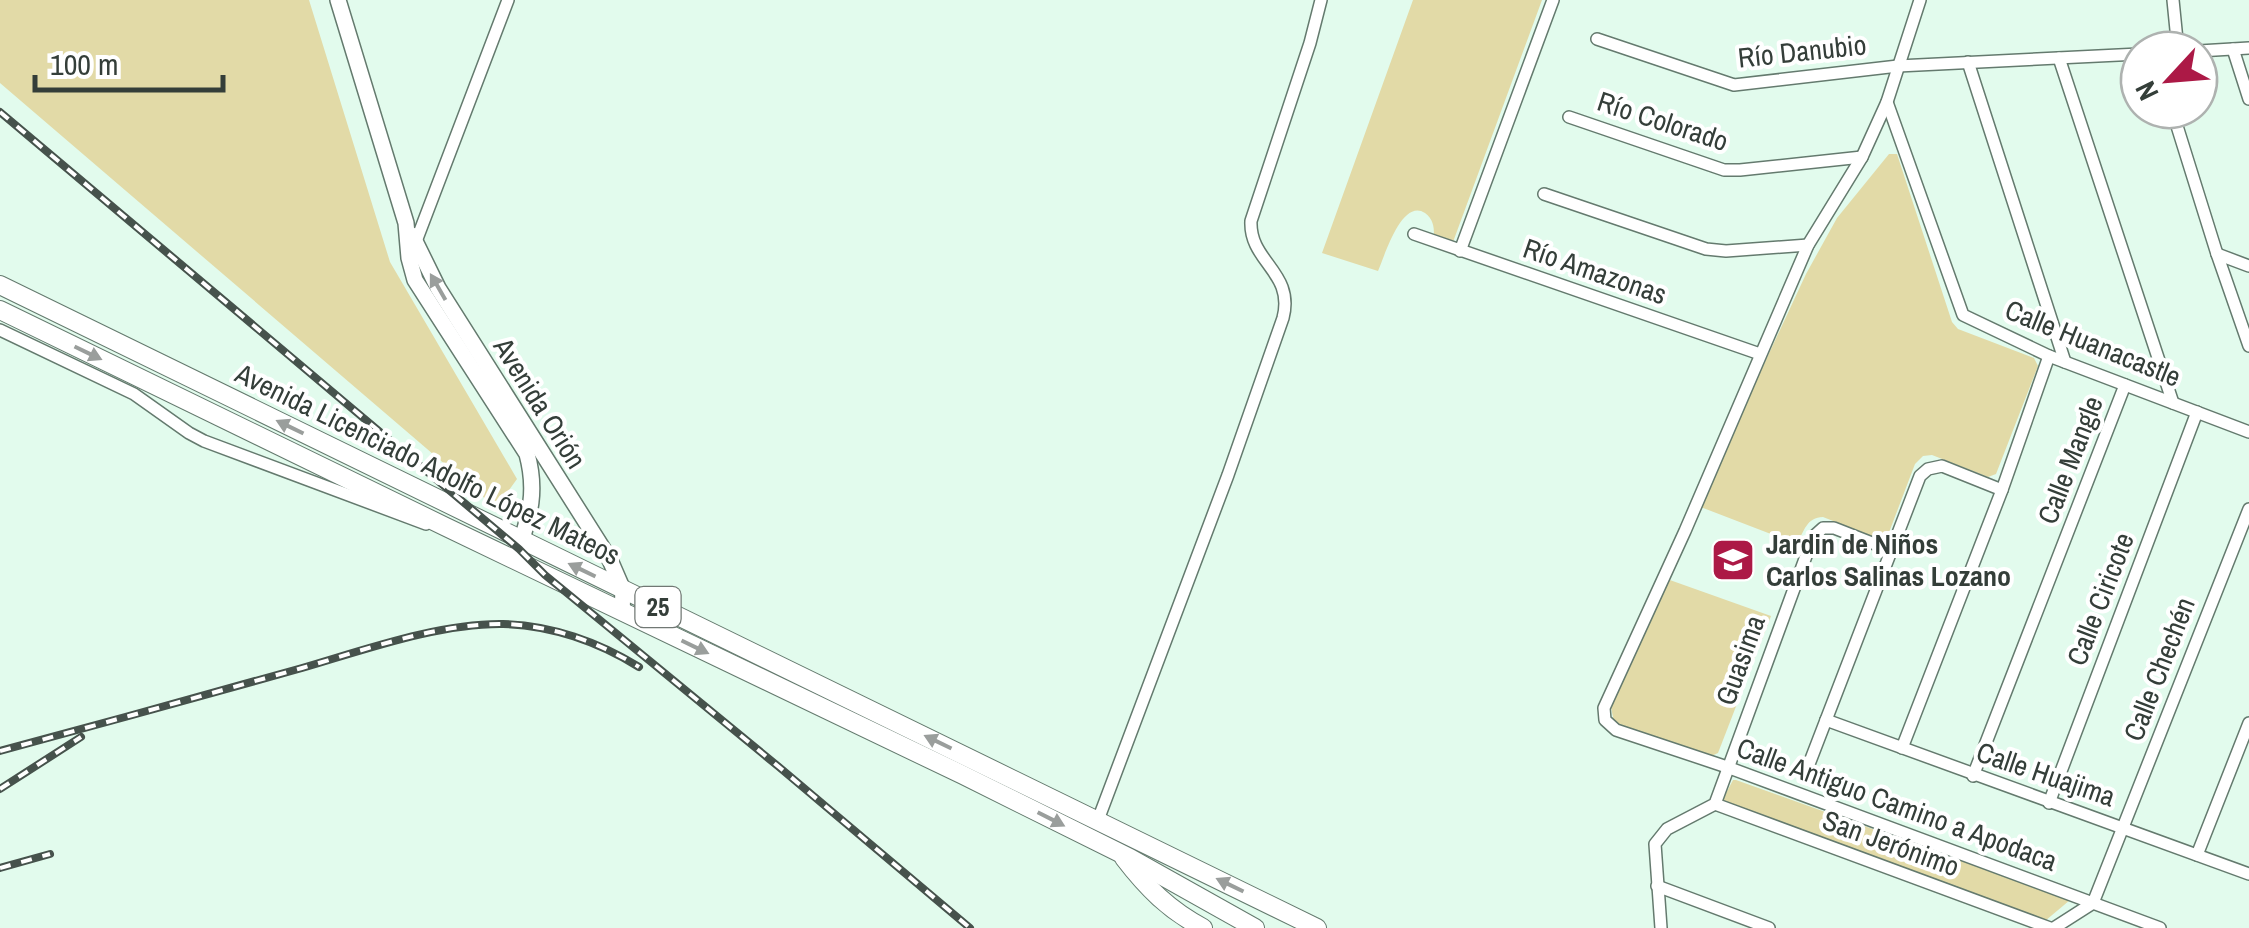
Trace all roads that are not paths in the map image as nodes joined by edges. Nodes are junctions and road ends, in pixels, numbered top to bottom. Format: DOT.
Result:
graph roads {
  1 [pos="338,0"];
  2 [pos="508,0"];
  3 [pos="1321,0"];
  4 [pos="1552,0"];
  5 [pos="1920,0"];
  6 [pos="2173,0"];
  7 [pos="2176,30"];
  8 [pos="1597,39"];
  9 [pos="2249,48"];
  10 [pos="2233,49"];
  11 [pos="2219,50"];
  12 [pos="2119,55"];
  13 [pos="2059,58"];
  14 [pos="1968,62"];
  15 [pos="1898,66"];
  16 [pos="2249,99"];
  17 [pos="1886,102"];
  18 [pos="1569,118"];
  19 [pos="2178,130"];
  20 [pos="1862,157"];
  21 [pos="1544,194"];
  22 [pos="1414,234"];
  23 [pos="1808,245"];
  24 [pos="413,250"];
  25 [pos="1460,251"];
  26 [pos="2217,254"];
  27 [pos="2249,266"];
  28 [pos="0,285"];
  29 [pos="0,310"];
  30 [pos="0,330"];
  31 [pos="2249,346"];
  32 [pos="1760,354"];
  33 [pos="2049,356"];
  34 [pos="2065,362"];
  35 [pos="2126,385"];
  36 [pos="2173,403"];
  37 [pos="2197,412"];
  38 [pos="2249,432"];
  39 [pos="534,452"];
  40 [pos="2002,490"];
  41 [pos="2249,509"];
  42 [pos="472,516"];
  43 [pos="446,527"];
  44 [pos="522,540"];
  45 [pos="1890,550"];
  46 [pos="514,560"];
  47 [pos="623,590"];
  48 [pos="622,612"];
  49 [pos="1826,720"];
  50 [pos="2249,723"];
  51 [pos="1902,748"];
  52 [pos="1727,768"];
  53 [pos="1806,772"];
  54 [pos="1974,776"];
  55 [pos="2050,802"];
  56 [pos="1715,804"];
  57 [pos="1098,820"];
  58 [pos="2124,828"];
  59 [pos="1120,853"];
  60 [pos="2197,855"];
  61 [pos="2249,874"];
  62 [pos="1658,886"];
  63 [pos="2093,903"];
  64 [pos="1251,926"];
  65 [pos="1760,927"];
  66 [pos="1203,928"];
  67 [pos="1316,928"];
  68 [pos="1661,928"];
  69 [pos="2052,928"];
  70 [pos="2160,928"];
  1 -- 24 [label="street, Avenida Orión"];
  2 -- 24 [label="street"];
  3 -- 57 [label="street"];
  4 -- 25 [label="street"];
  5 -- 15 [label="street"];
  6 -- 7 [label="street"];
  8 -- 15 [label="street, Río Danubio"];
  9 -- 10 [label="street"];
  10 -- 11 [label="street"];
  10 -- 16 [label="street"];
  12 -- 13 [label="street, Río Danubio"];
  13 -- 14 [label="street, Río Danubio"];
  13 -- 36 [label="street"];
  14 -- 15 [label="street, Río Danubio"];
  14 -- 34 [label="street, Calle Mangle"];
  15 -- 17 [label="street"];
  17 -- 20 [label="street"];
  17 -- 33 [label="street, Calle Huanacastle"];
  18 -- 20 [label="street, Río Colorado"];
  19 -- 26 [label="street"];
  20 -- 23 [label="street"];
  21 -- 23 [label="street"];
  22 -- 25 [label="street, Río Amazonas"];
  23 -- 32 [label="street"];
  24 -- 39 [label="street, Avenida Orión"];
  25 -- 32 [label="street, Río Amazonas"];
  26 -- 27 [label="street"];
  26 -- 31 [label="street"];
  42 -- 28 [label="main road, Avenida Licenciado Adolfo López Mateos / 25, one-way"];
  29 -- 43 [label="main road, Avenida Licenciado Adolfo López Mateos / 25, one-way"];
  30 -- 43 [label="street"];
  32 -- 52 [label="street, Calle Antiguo Camino a Apodaca"];
  33 -- 34 [label="street, Calle Huanacastle"];
  33 -- 40 [label="street"];
  34 -- 35 [label="street, Calle Huanacastle"];
  35 -- 36 [label="street, Calle Huanacastle"];
  35 -- 54 [label="street, Calle Mangle"];
  36 -- 37 [label="street, Calle Huanacastle"];
  37 -- 38 [label="street, Calle Huanacastle"];
  37 -- 55 [label="street, Calle Ciricote"];
  39 -- 44 [label="street, Avenida Orión"];
  39 -- 47 [label="street, Avenida Orión"];
  40 -- 45 [label="street"];
  40 -- 51 [label="street"];
  41 -- 58 [label="street, Calle Chechén"];
  42 -- 43 [label="street"];
  42 -- 44 [label="main road, Avenida Licenciado Adolfo López Mateos / 25"];
  43 -- 46 [label="main road, Avenida Licenciado Adolfo López Mateos / 25"];
  44 -- 46 [label="street, Avenida Orión"];
  47 -- 44 [label="main road, Avenida Licenciado Adolfo López Mateos / 25, one-way"];
  45 -- 49 [label="street"];
  45 -- 52 [label="street, Guasima"];
  46 -- 48 [label="main road, Avenida Licenciado Adolfo López Mateos / 25"];
  47 -- 48 [label="street, Avenida Orión"];
  57 -- 47 [label="main road, Avenida Licenciado Adolfo López Mateos / 25, one-way"];
  48 -- 59 [label="main road, Avenida Licenciado Adolfo López Mateos / 25, one-way"];
  49 -- 51 [label="street, Calle Huajima"];
  49 -- 53 [label="street"];
  50 -- 60 [label="street"];
  51 -- 54 [label="street, Calle Huajima"];
  52 -- 56 [label="street"];
  52 -- 63 [label="street, Calle Antiguo Camino a Apodaca"];
  54 -- 55 [label="street, Calle Huajima"];
  55 -- 58 [label="street, Calle Huajima"];
  56 -- 62 [label="street"];
  56 -- 69 [label="street, San Jerónimo"];
  67 -- 57 [label="main road, Avenida Licenciado Adolfo López Mateos / 25, one-way"];
  58 -- 60 [label="street, Calle Huajima"];
  58 -- 63 [label="street, Calle Chechén"];
  59 -- 64 [label="main road, Avenida Licenciado Adolfo López Mateos / 25"];
  59 -- 66 [label="main road"];
  60 -- 61 [label="street, Calle Huajima"];
  62 -- 65 [label="street"];
  62 -- 68 [label="street"];
  63 -- 69 [label="street"];
  63 -- 70 [label="street, Calle Antiguo Camino a Apodaca"];
}
